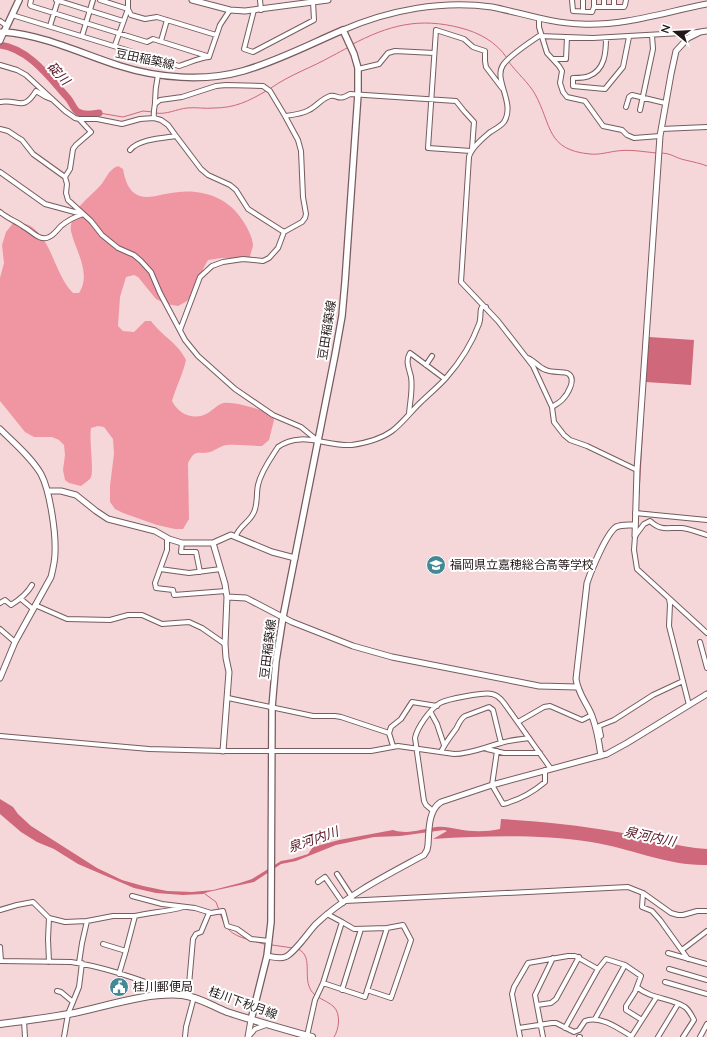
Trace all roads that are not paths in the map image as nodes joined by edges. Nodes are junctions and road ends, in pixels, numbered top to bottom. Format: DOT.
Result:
graph roads {
  1 [pos="19,0"];
  2 [pos="31,0"];
  3 [pos="57,0"];
  4 [pos="93,0"];
  5 [pos="100,0"];
  6 [pos="128,0"];
  7 [pos="192,0"];
  8 [pos="260,0"];
  9 [pos="328,0"];
  10 [pos="572,0"];
  11 [pos="583,0"];
  12 [pos="594,0"];
  13 [pos="604,0"];
  14 [pos="614,0"];
  15 [pos="626,0"];
  16 [pos="304,2"];
  17 [pos="313,2"];
  18 [pos="707,4"];
  19 [pos="594,7"];
  20 [pos="604,7"];
  21 [pos="614,7"];
  22 [pos="128,9"];
  23 [pos="90,10"];
  24 [pos="230,10"];
  25 [pos="254,10"];
  26 [pos="261,10"];
  27 [pos="583,12"];
  28 [pos="54,13"];
  29 [pos="12,15"];
  30 [pos="540,19"];
  31 [pos="167,20"];
  32 [pos="0,21"];
  33 [pos="123,21"];
  34 [pos="86,23"];
  35 [pos="7,26"];
  36 [pos="50,26"];
  37 [pos="344,30"];
  38 [pos="707,31"];
  39 [pos="2,32"];
  40 [pos="700,32"];
  41 [pos="119,33"];
  42 [pos="216,35"];
  43 [pos="542,35"];
  44 [pos="652,35"];
  45 [pos="82,36"];
  46 [pos="567,37"];
  47 [pos="629,37"];
  48 [pos="606,38"];
  49 [pos="1,40"];
  50 [pos="161,41"];
  51 [pos="115,45"];
  52 [pos="434,53"];
  53 [pos="209,57"];
  54 [pos="554,59"];
  55 [pos="0,64"];
  56 [pos="358,69"];
  57 [pos="158,75"];
  58 [pos="505,92"];
  59 [pos="358,94"];
  60 [pos="643,98"];
  61 [pos="53,99"];
  62 [pos="431,99"];
  63 [pos="0,102"];
  64 [pos="665,103"];
  65 [pos="155,104"];
  66 [pos="626,107"];
  67 [pos="640,110"];
  68 [pos="285,116"];
  69 [pos="154,118"];
  70 [pos="79,119"];
  71 [pos="707,127"];
  72 [pos="0,129"];
  73 [pos="661,129"];
  74 [pos="176,136"];
  75 [pos="660,136"];
  76 [pos="130,150"];
  77 [pos="472,151"];
  78 [pos="0,172"];
  79 [pos="66,177"];
  80 [pos="82,214"];
  81 [pos="1,215"];
  82 [pos="284,232"];
  83 [pos="486,308"];
  84 [pos="180,330"];
  85 [pos="432,356"];
  86 [pos="526,357"];
  87 [pos="426,364"];
  88 [pos="446,378"];
  89 [pos="552,407"];
  90 [pos="408,414"];
  91 [pos="0,429"];
  92 [pos="318,441"];
  93 [pos="637,470"];
  94 [pos="48,491"];
  95 [pos="635,513"];
  96 [pos="707,520"];
  97 [pos="635,525"];
  98 [pos="236,536"];
  99 [pos="635,536"];
  100 [pos="707,536"];
  101 [pos="168,538"];
  102 [pos="182,543"];
  103 [pos="213,543"];
  104 [pos="295,558"];
  105 [pos="160,569"];
  106 [pos="221,569"];
  107 [pos="200,572"];
  108 [pos="32,585"];
  109 [pos="226,594"];
  110 [pos="21,599"];
  111 [pos="669,599"];
  112 [pos="0,603"];
  113 [pos="34,607"];
  114 [pos="283,617"];
  115 [pos="0,629"];
  116 [pos="707,633"];
  117 [pos="15,642"];
  118 [pos="700,642"];
  119 [pos="226,644"];
  120 [pos="707,668"];
  121 [pos="0,678"];
  122 [pos="683,681"];
  123 [pos="577,687"];
  124 [pos="707,694"];
  125 [pos="228,698"];
  126 [pos="689,705"];
  127 [pos="437,706"];
  128 [pos="272,707"];
  129 [pos="430,712"];
  130 [pos="592,715"];
  131 [pos="518,722"];
  132 [pos="389,733"];
  133 [pos="0,736"];
  134 [pos="598,737"];
  135 [pos="530,738"];
  136 [pos="502,743"];
  137 [pos="444,745"];
  138 [pos="393,746"];
  139 [pos="485,748"];
  140 [pos="417,749"];
  141 [pos="222,751"];
  142 [pos="272,751"];
  143 [pos="497,751"];
  144 [pos="441,752"];
  145 [pos="540,753"];
  146 [pos="601,756"];
  147 [pos="548,770"];
  148 [pos="492,785"];
  149 [pos="433,811"];
  150 [pos="337,874"];
  151 [pos="318,882"];
  152 [pos="643,893"];
  153 [pos="132,896"];
  154 [pos="352,897"];
  155 [pos="344,902"];
  156 [pos="184,907"];
  157 [pos="0,910"];
  158 [pos="707,911"];
  159 [pos="209,913"];
  160 [pos="327,914"];
  161 [pos="135,916"];
  162 [pos="49,918"];
  163 [pos="87,921"];
  164 [pos="342,922"];
  165 [pos="387,928"];
  166 [pos="361,929"];
  167 [pos="707,931"];
  168 [pos="269,941"];
  169 [pos="103,944"];
  170 [pos="0,947"];
  171 [pos="682,950"];
  172 [pos="126,951"];
  173 [pos="668,953"];
  174 [pos="267,956"];
  175 [pos="553,958"];
  176 [pos="578,958"];
  177 [pos="688,959"];
  178 [pos="0,961"];
  179 [pos="49,962"];
  180 [pos="80,963"];
  181 [pos="707,964"];
  182 [pos="625,965"];
  183 [pos="598,969"];
  184 [pos="669,969"];
  185 [pos="119,974"];
  186 [pos="707,980"];
  187 [pos="665,982"];
  188 [pos="323,984"];
  189 [pos="637,987"];
  190 [pos="342,990"];
  191 [pos="367,990"];
  192 [pos="57,991"];
  193 [pos="707,994"];
  194 [pos="188,996"];
  195 [pos="656,998"];
  196 [pos="73,1002"];
  197 [pos="678,1004"];
  198 [pos="537,1006"];
  199 [pos="68,1014"];
  200 [pos="595,1019"];
  201 [pos="252,1020"];
  202 [pos="642,1020"];
  203 [pos="24,1021"];
  204 [pos="0,1024"];
  205 [pos="267,1024"];
  206 [pos="541,1024"];
  207 [pos="707,1024"];
  208 [pos="519,1028"];
  209 [pos="564,1028"];
  210 [pos="309,1036"];
  211 [pos="25,1037"];
  212 [pos="64,1037"];
  213 [pos="185,1037"];
  214 [pos="248,1037"];
  215 [pos="520,1037"];
  216 [pos="543,1037"];
  217 [pos="631,1037"];
  218 [pos="658,1037"];
  219 [pos="683,1037"];
  220 [pos="700,1037"];
  1 -- 29 [label="main road"];
  2 -- 28 [label="street"];
  3 -- 23 [label="street"];
  3 -- 28 [label="street"];
  4 -- 23 [label="street"];
  5 -- 22 [label="street"];
  6 -- 22 [label="street"];
  7 -- 24 [label="street"];
  8 -- 26 [label="street"];
  9 -- 17 [label="street"];
  10 -- 27 [label="street"];
  11 -- 27 [label="street"];
  12 -- 19 [label="street"];
  13 -- 20 [label="street"];
  14 -- 21 [label="street"];
  15 -- 21 [label="street"];
  16 -- 17 [label="street"];
  16 -- 26 [label="street"];
  17 -- 25 [label="street"];
  18 -- 30 [label="street"];
  19 -- 20 [label="street"];
  19 -- 27 [label="street"];
  20 -- 21 [label="street"];
  22 -- 31 [label="street"];
  22 -- 33 [label="street"];
  23 -- 33 [label="street"];
  23 -- 34 [label="street"];
  24 -- 25 [label="street"];
  24 -- 42 [label="street"];
  25 -- 26 [label="street"];
  28 -- 34 [label="street"];
  28 -- 36 [label="street"];
  29 -- 35 [label="main road"];
  29 -- 36 [label="street"];
  30 -- 37 [label="street"];
  30 -- 43 [label="street"];
  31 -- 42 [label="street"];
  31 -- 50 [label="street"];
  32 -- 35 [label="street"];
  33 -- 41 [label="street"];
  34 -- 41 [label="street"];
  34 -- 45 [label="street"];
  35 -- 39 [label="main road"];
  36 -- 45 [label="street"];
  37 -- 56 [label="main road, 豆田稲築線"];
  37 -- 57 [label="main road, 豆田稲築線"];
  38 -- 40 [label="street"];
  39 -- 49 [label="street"];
  39 -- 57 [label="main road, 豆田稲築線"];
  40 -- 44 [label="street"];
  40 -- 64 [label="street"];
  41 -- 50 [label="street"];
  41 -- 51 [label="street"];
  42 -- 53 [label="street"];
  43 -- 46 [label="street"];
  43 -- 54 [label="street"];
  43 -- 58 [label="street"];
  44 -- 47 [label="street"];
  44 -- 60 [label="street"];
  45 -- 51 [label="street"];
  46 -- 48 [label="street"];
  46 -- 54 [label="street"];
  47 -- 48 [label="street"];
  47 -- 48 [label="street"];
  50 -- 53 [label="street"];
  51 -- 53 [label="street"];
  52 -- 56 [label="street"];
  52 -- 58 [label="street"];
  52 -- 62 [label="street"];
  54 -- 75 [label="street"];
  55 -- 61 [label="street"];
  56 -- 59 [label="main road, 豆田稲築線"];
  57 -- 65 [label="street"];
  58 -- 77 [label="street"];
  59 -- 62 [label="street"];
  59 -- 68 [label="street"];
  59 -- 92 [label="main road, 豆田稲築線"];
  60 -- 64 [label="street"];
  60 -- 66 [label="street"];
  60 -- 67 [label="street"];
  61 -- 63 [label="street"];
  61 -- 70 [label="street"];
  62 -- 77 [label="street"];
  62 -- 77 [label="street"];
  64 -- 73 [label="street"];
  65 -- 68 [label="street"];
  65 -- 69 [label="street"];
  68 -- 82 [label="street"];
  69 -- 70 [label="street"];
  69 -- 74 [label="street"];
  70 -- 79 [label="street"];
  71 -- 73 [label="street"];
  72 -- 79 [label="street"];
  73 -- 75 [label="street"];
  74 -- 76 [label="street"];
  74 -- 82 [label="street"];
  75 -- 93 [label="street"];
  77 -- 83 [label="street"];
  78 -- 80 [label="street"];
  79 -- 80 [label="street"];
  80 -- 81 [label="street"];
  80 -- 84 [label="street"];
  82 -- 84 [label="street"];
  83 -- 86 [label="street"];
  83 -- 88 [label="street"];
  84 -- 92 [label="street"];
  85 -- 87 [label="street"];
  86 -- 89 [label="street"];
  86 -- 89 [label="street"];
  87 -- 88 [label="street"];
  87 -- 90 [label="street"];
  88 -- 90 [label="street"];
  89 -- 93 [label="street"];
  90 -- 92 [label="street"];
  91 -- 94 [label="street"];
  92 -- 98 [label="street"];
  92 -- 104 [label="main road, 豆田稲築線"];
  93 -- 95 [label="street"];
  94 -- 101 [label="street"];
  94 -- 113 [label="street"];
  95 -- 96 [label="street"];
  95 -- 97 [label="street"];
  97 -- 99 [label="street"];
  97 -- 123 [label="street"];
  98 -- 103 [label="street"];
  98 -- 104 [label="street"];
  99 -- 100 [label="street"];
  99 -- 111 [label="street"];
  101 -- 102 [label="street"];
  101 -- 105 [label="street"];
  102 -- 103 [label="street"];
  102 -- 107 [label="street"];
  103 -- 106 [label="street"];
  104 -- 114 [label="main road, 豆田稲築線"];
  105 -- 107 [label="street"];
  105 -- 109 [label="street"];
  106 -- 107 [label="street"];
  106 -- 109 [label="street"];
  108 -- 110 [label="street"];
  109 -- 114 [label="street"];
  109 -- 119 [label="street"];
  110 -- 112 [label="street"];
  110 -- 113 [label="street"];
  111 -- 116 [label="street"];
  111 -- 122 [label="street"];
  113 -- 117 [label="street"];
  113 -- 119 [label="street"];
  114 -- 123 [label="street"];
  114 -- 128 [label="main road, 豆田稲築線"];
  115 -- 117 [label="street"];
  117 -- 121 [label="street"];
  118 -- 120 [label="street"];
  119 -- 125 [label="street"];
  122 -- 126 [label="street"];
  122 -- 134 [label="street"];
  123 -- 130 [label="street"];
  124 -- 126 [label="street"];
  125 -- 128 [label="street"];
  125 -- 141 [label="street"];
  126 -- 146 [label="street"];
  127 -- 129 [label="street"];
  127 -- 131 [label="street"];
  127 -- 132 [label="street"];
  128 -- 132 [label="street"];
  128 -- 142 [label="main road, 豆田稲築線"];
  129 -- 137 [label="street"];
  129 -- 140 [label="street"];
  130 -- 131 [label="street"];
  130 -- 134 [label="street"];
  131 -- 135 [label="street"];
  132 -- 138 [label="street"];
  133 -- 141 [label="street"];
  134 -- 146 [label="street"];
  135 -- 136 [label="street"];
  135 -- 145 [label="street"];
  136 -- 137 [label="street"];
  136 -- 139 [label="street"];
  137 -- 144 [label="street"];
  138 -- 140 [label="street"];
  138 -- 142 [label="street"];
  139 -- 143 [label="street"];
  139 -- 144 [label="street"];
  140 -- 144 [label="street"];
  140 -- 149 [label="street"];
  141 -- 142 [label="street"];
  142 -- 168 [label="main road, 豆田稲築線"];
  143 -- 145 [label="street"];
  143 -- 148 [label="street"];
  145 -- 147 [label="street"];
  146 -- 147 [label="street"];
  147 -- 148 [label="street"];
  147 -- 148 [label="street"];
  148 -- 149 [label="street"];
  149 -- 154 [label="street"];
  150 -- 154 [label="street"];
  151 -- 155 [label="street"];
  152 -- 155 [label="street"];
  152 -- 158 [label="street"];
  152 -- 171 [label="street"];
  153 -- 156 [label="street"];
  154 -- 155 [label="street"];
  155 -- 160 [label="street"];
  156 -- 159 [label="street"];
  156 -- 161 [label="street"];
  157 -- 162 [label="street"];
  159 -- 168 [label="street"];
  159 -- 194 [label="street"];
  160 -- 164 [label="street"];
  160 -- 174 [label="street"];
  161 -- 163 [label="street"];
  161 -- 172 [label="street"];
  162 -- 163 [label="street"];
  162 -- 179 [label="street"];
  163 -- 180 [label="street"];
  164 -- 166 [label="street"];
  164 -- 188 [label="street"];
  165 -- 166 [label="street"];
  165 -- 191 [label="street"];
  165 -- 191 [label="street"];
  166 -- 190 [label="street"];
  167 -- 171 [label="street"];
  168 -- 174 [label="main road, 豆田稲築線"];
  169 -- 172 [label="street"];
  170 -- 178 [label="street"];
  171 -- 177 [label="street"];
  172 -- 185 [label="street"];
  173 -- 177 [label="street"];
  174 -- 201 [label="main road, 豆田稲築線"];
  175 -- 176 [label="street"];
  175 -- 198 [label="street"];
  175 -- 208 [label="street"];
  176 -- 183 [label="street"];
  176 -- 198 [label="street"];
  177 -- 181 [label="street"];
  178 -- 179 [label="street"];
  179 -- 180 [label="street"];
  180 -- 185 [label="street"];
  180 -- 196 [label="street"];
  182 -- 183 [label="street"];
  182 -- 189 [label="street"];
  182 -- 200 [label="street"];
  183 -- 209 [label="street"];
  184 -- 186 [label="street"];
  185 -- 194 [label="street"];
  187 -- 193 [label="street"];
  188 -- 190 [label="street"];
  188 -- 210 [label="street"];
  189 -- 195 [label="street"];
  189 -- 202 [label="street"];
  190 -- 191 [label="street"];
  192 -- 196 [label="street"];
  194 -- 199 [label="main road, 桂川下秋月線"];
  194 -- 201 [label="main road, 桂川下秋月線"];
  194 -- 213 [label="street"];
  195 -- 197 [label="street"];
  195 -- 202 [label="street"];
  196 -- 199 [label="street"];
  197 -- 218 [label="street"];
  197 -- 219 [label="street"];
  198 -- 206 [label="street"];
  199 -- 203 [label="main road, 桂川下秋月線"];
  199 -- 212 [label="street"];
  200 -- 209 [label="street"];
  200 -- 217 [label="street"];
  201 -- 205 [label="main road, 桂川下秋月線"];
  201 -- 214 [label="street"];
  202 -- 217 [label="street"];
  203 -- 204 [label="main road, 桂川下秋月線"];
  203 -- 211 [label="street"];
  205 -- 210 [label="main road, 桂川下秋月線"];
  205 -- 214 [label="street"];
  206 -- 208 [label="street"];
  206 -- 209 [label="street"];
  206 -- 216 [label="street"];
  207 -- 220 [label="street"];
  208 -- 215 [label="street"];
}
